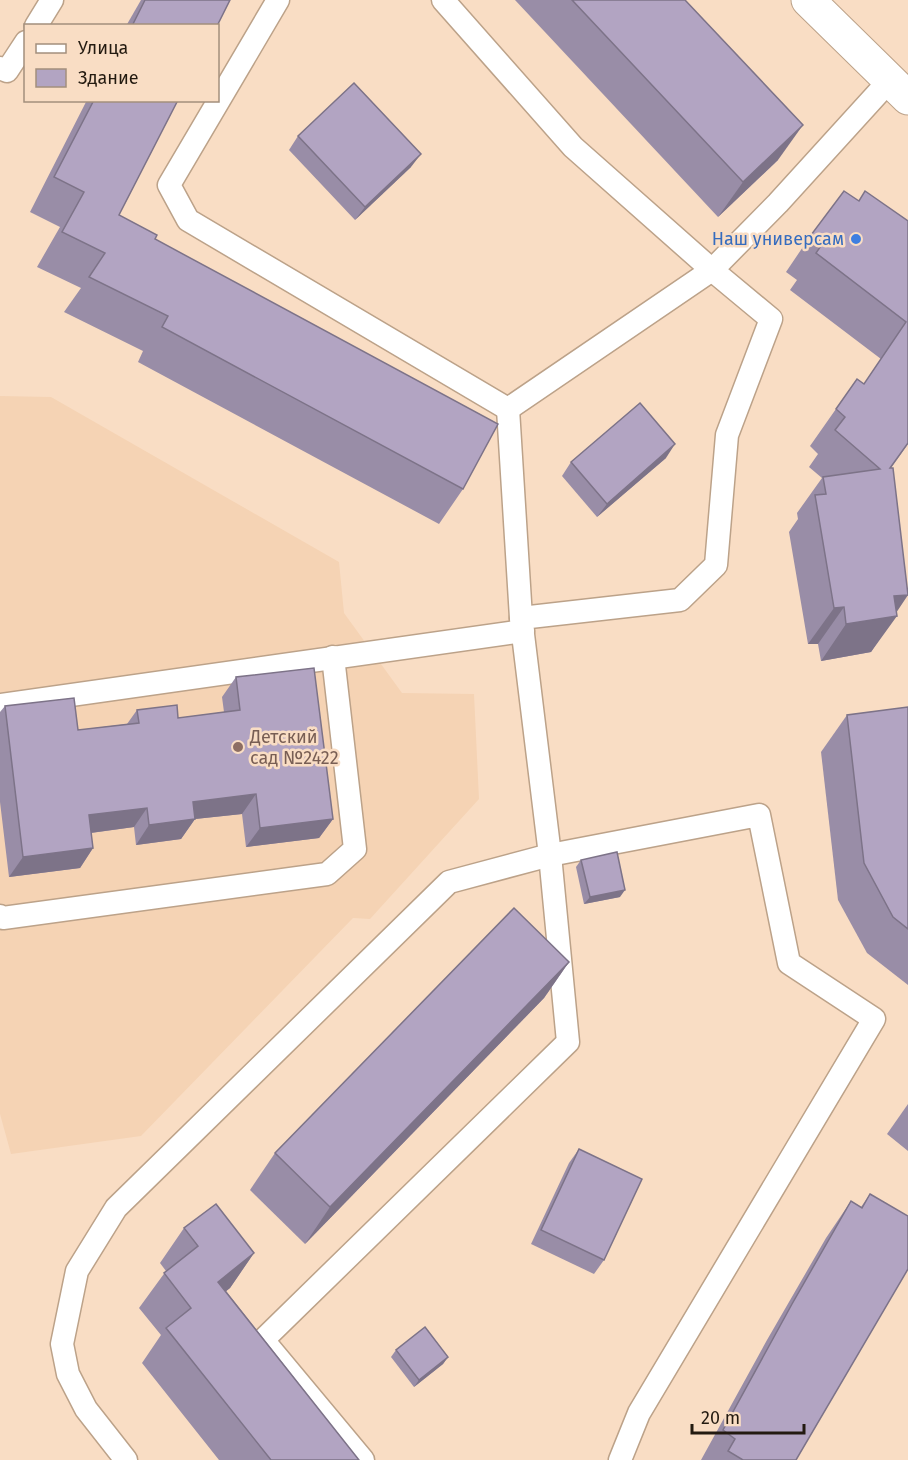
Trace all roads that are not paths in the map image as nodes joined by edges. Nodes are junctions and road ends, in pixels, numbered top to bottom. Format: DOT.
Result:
graph roads {
  1 [pos="52,0"];
  2 [pos="278,0"];
  3 [pos="443,0"];
  4 [pos="808,0"];
  5 [pos="37,24"];
  6 [pos="24,45"];
  7 [pos="0,68"];
  8 [pos="898,90"];
  9 [pos="219,100"];
  10 [pos="218,102"];
  11 [pos="712,270"];
  12 [pos="508,409"];
  13 [pos="522,624"];
  14 [pos="333,657"];
  15 [pos="0,705"];
  16 [pos="550,855"];
  17 [pos="0,916"];
  18 [pos="126,1460"];
  19 [pos="363,1460"];
  20 [pos="620,1460"];
  1 -- 5 [label="lane"];
  2 -- 9 [label="lane"];
  3 -- 11 [label="lane"];
  4 -- 8 [label="street"];
  6 -- 7 [label="lane"];
  8 -- 11 [label="lane"];
  10 -- 12 [label="lane"];
  11 -- 12 [label="lane"];
  11 -- 13 [label="lane"];
  12 -- 13 [label="lane"];
  13 -- 14 [label="lane"];
  13 -- 16 [label="lane"];
  14 -- 15 [label="lane"];
  14 -- 17 [label="lane"];
  16 -- 18 [label="lane"];
  16 -- 19 [label="lane"];
  16 -- 20 [label="lane"];
}
